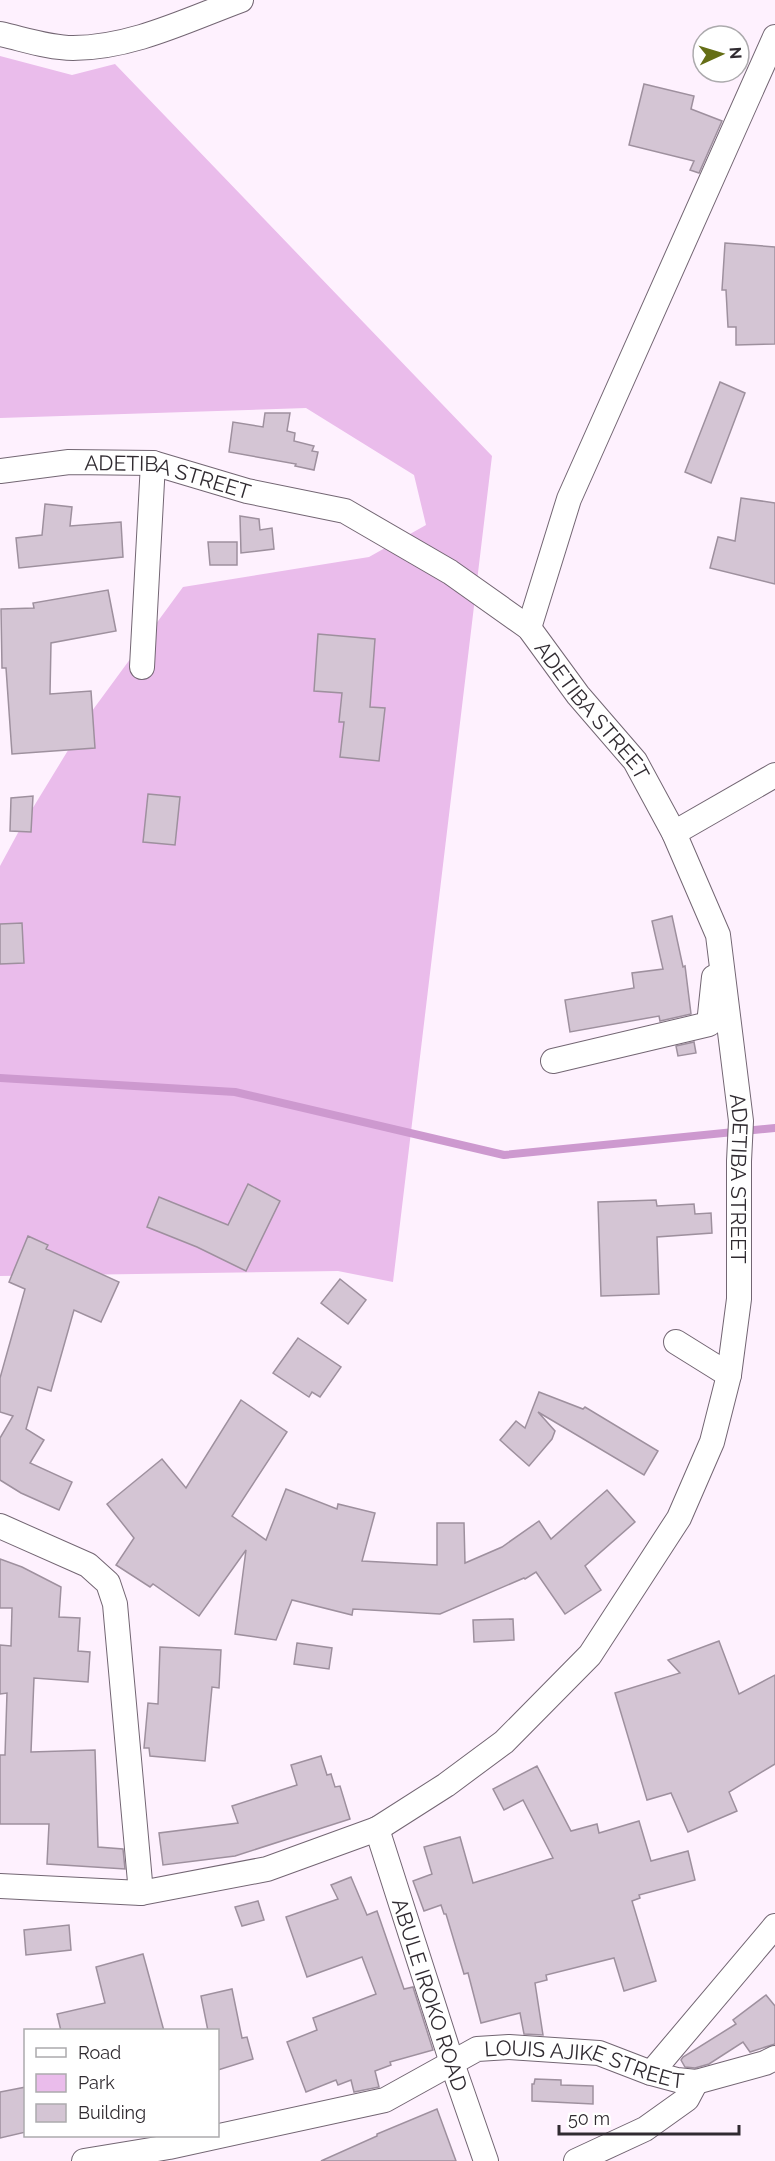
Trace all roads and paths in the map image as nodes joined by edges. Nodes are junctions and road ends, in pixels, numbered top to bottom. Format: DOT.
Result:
graph roads {
  1 [pos="241,0"];
  2 [pos="0,34"];
  3 [pos="775,37"];
  4 [pos="153,463"];
  5 [pos="0,471"];
  6 [pos="529,628"];
  7 [pos="142,667"];
  8 [pos="775,775"];
  9 [pos="674,833"];
  10 [pos="718,936"];
  11 [pos="553,1061"];
  12 [pos="676,1342"];
  13 [pos="729,1375"];
  14 [pos="0,1526"];
  15 [pos="377,1829"];
  16 [pos="0,1886"];
  17 [pos="141,1893"];
  18 [pos="775,1926"];
  19 [pos="775,2058"];
  20 [pos="452,2063"];
  21 [pos="651,2073"];
  22 [pos="696,2082"];
  23 [pos="219,2136"];
  24 [pos="215,2137"];
  25 [pos="84,2161"];
  26 [pos="486,2161"];
  27 [pos="576,2161"];
  1 -- 2 [label="street"];
  3 -- 6 [label="street"];
  4 -- 5 [label="street, ADETIBA STREET"];
  4 -- 6 [label="street, ADETIBA STREET"];
  4 -- 7 [label="street"];
  6 -- 9 [label="street, ADETIBA STREET"];
  8 -- 9 [label="street"];
  9 -- 10 [label="street, ADETIBA STREET"];
  10 -- 11 [label="street"];
  10 -- 13 [label="street, ADETIBA STREET"];
  12 -- 13 [label="street"];
  13 -- 15 [label="street, ADETIBA STREET"];
  14 -- 17 [label="street"];
  15 -- 17 [label="street, ADETIBA STREET"];
  15 -- 20 [label="street, ABULE IROKO ROAD"];
  16 -- 17 [label="street, ADETIBA STREET"];
  18 -- 21 [label="street"];
  19 -- 22 [label="street, LOUIS AJIKE STREET"];
  20 -- 21 [label="street, LOUIS AJIKE STREET"];
  20 -- 23 [label="street, LOUIS AJIKE STREET"];
  20 -- 26 [label="street, ABULE IROKO ROAD"];
  21 -- 22 [label="street, LOUIS AJIKE STREET"];
  22 -- 27 [label="street"];
  24 -- 25 [label="street, LOUIS AJIKE STREET"];
}
